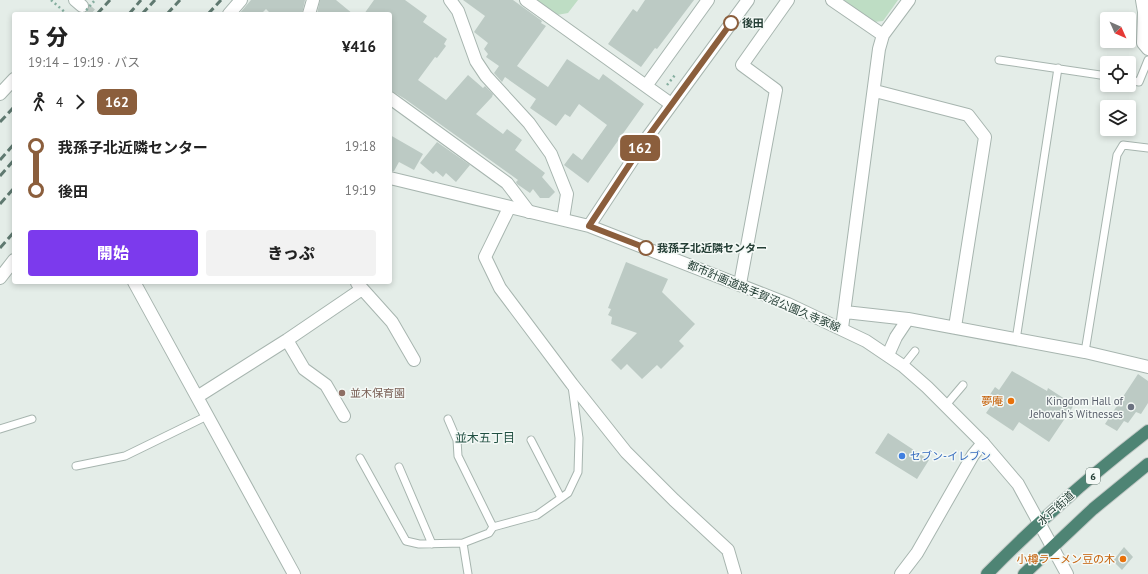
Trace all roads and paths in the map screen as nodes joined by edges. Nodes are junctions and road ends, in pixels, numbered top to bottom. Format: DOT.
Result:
graph roads {
  1 [pos="51,0"];
  2 [pos="95,0"];
  3 [pos="241,0"];
  4 [pos="313,0"];
  5 [pos="450,0"];
  6 [pos="526,0"];
  7 [pos="708,0"];
  8 [pos="748,0"];
  9 [pos="788,0"];
  10 [pos="832,0"];
  11 [pos="909,0"];
  12 [pos="1142,0"];
  13 [pos="80,7"];
  14 [pos="65,12"];
  15 [pos="231,12"];
  16 [pos="310,12"];
  17 [pos="883,36"];
  18 [pos="1148,49"];
  19 [pos="999,60"];
  20 [pos="1148,60"];
  21 [pos="1058,68"];
  22 [pos="1100,75"];
  23 [pos="12,81"];
  24 [pos="1136,81"];
  25 [pos="646,86"];
  26 [pos="875,91"];
  27 [pos="0,94"];
  28 [pos="392,99"];
  29 [pos="671,104"];
  30 [pos="1148,148"];
  31 [pos="392,179"];
  32 [pos="509,208"];
  33 [pos="529,212"];
  34 [pos="563,219"];
  35 [pos="589,226"];
  36 [pos="12,263"];
  37 [pos="0,278"];
  38 [pos="135,284"];
  39 [pos="740,284"];
  40 [pos="359,285"];
  41 [pos="845,312"];
  42 [pos="908,319"];
  43 [pos="955,327"];
  44 [pos="842,328"];
  45 [pos="287,340"];
  46 [pos="1016,340"];
  47 [pos="915,350"];
  48 [pos="1086,352"];
  49 [pos="888,355"];
  50 [pos="414,360"];
  51 [pos="903,366"];
  52 [pos="1148,367"];
  53 [pos="572,384"];
  54 [pos="963,385"];
  55 [pos="197,397"];
  56 [pos="946,405"];
  57 [pos="207,416"];
  58 [pos="344,416"];
  59 [pos="32,419"];
  60 [pos="448,419"];
  61 [pos="0,429"];
  62 [pos="1148,431"];
  63 [pos="531,440"];
  64 [pos="983,443"];
  65 [pos="360,458"];
  66 [pos="1148,464"];
  67 [pos="76,466"];
  68 [pos="399,467"];
  69 [pos="561,498"];
  70 [pos="1040,522"];
  71 [pos="493,527"];
  72 [pos="463,543"];
  73 [pos="432,544"];
  74 [pos="1052,547"];
  75 [pos="294,574"];
  76 [pos="468,574"];
  77 [pos="735,574"];
  78 [pos="901,574"];
  79 [pos="986,574"];
  80 [pos="1024,574"];
  81 [pos="1067,574"];
  1 -- 14 [label="path"];
  2 -- 13 [label="path, bridge"];
  3 -- 15 [label="street"];
  4 -- 16 [label="street"];
  5 -- 34 [label="street"];
  6 -- 25 [label="street"];
  7 -- 25 [label="street"];
  8 -- 29 [label="street"];
  9 -- 39 [label="street"];
  10 -- 17 [label="street"];
  11 -- 17 [label="street"];
  12 -- 18 [label="street"];
  17 -- 26 [label="street"];
  19 -- 21 [label="lane"];
  20 -- 24 [label="lane"];
  21 -- 22 [label="lane"];
  21 -- 46 [label="lane"];
  23 -- 27 [label="street"];
  25 -- 29 [label="street"];
  26 -- 41 [label="street"];
  26 -- 43 [label="street"];
  28 -- 33 [label="street"];
  29 -- 35 [label="street"];
  30 -- 48 [label="lane"];
  31 -- 32 [label="street, 都市計画道路手賀沼公園久寺家線"];
  32 -- 33 [label="street, 都市計画道路手賀沼公園久寺家線"];
  32 -- 53 [label="street"];
  33 -- 34 [label="street, 都市計画道路手賀沼公園久寺家線"];
  34 -- 35 [label="street, 都市計画道路手賀沼公園久寺家線"];
  35 -- 39 [label="street, 都市計画道路手賀沼公園久寺家線"];
  36 -- 37 [label="street"];
  38 -- 55 [label="street"];
  39 -- 44 [label="street, 都市計画道路手賀沼公園久寺家線"];
  40 -- 45 [label="street"];
  40 -- 50 [label="street"];
  41 -- 42 [label="street"];
  41 -- 44 [label="street"];
  42 -- 43 [label="street"];
  42 -- 49 [label="street"];
  43 -- 46 [label="street"];
  44 -- 49 [label="street, 都市計画道路手賀沼公園久寺家線"];
  45 -- 55 [label="street"];
  45 -- 58 [label="street"];
  46 -- 48 [label="street"];
  47 -- 51 [label="lane"];
  48 -- 52 [label="street"];
  49 -- 51 [label="street, 都市計画道路手賀沼公園久寺家線"];
  51 -- 56 [label="street, 都市計画道路手賀沼公園久寺家線"];
  53 -- 69 [label="lane"];
  53 -- 77 [label="street"];
  54 -- 56 [label="lane"];
  55 -- 57 [label="street"];
  56 -- 64 [label="street, 都市計画道路手賀沼公園久寺家線"];
  57 -- 67 [label="lane"];
  57 -- 75 [label="street"];
  59 -- 61 [label="lane"];
  60 -- 71 [label="lane"];
  62 -- 70 [label="highway, 水戸街道 / 6"];
  63 -- 69 [label="lane"];
  64 -- 70 [label="street, 都市計画道路手賀沼公園久寺家線"];
  64 -- 78 [label="street"];
  65 -- 73 [label="lane"];
  66 -- 74 [label="highway, 6"];
  68 -- 73 [label="lane"];
  69 -- 71 [label="lane"];
  70 -- 74 [label="street, 都市計画道路手賀沼公園久寺家線"];
  70 -- 79 [label="highway, 水戸街道 / 6"];
  71 -- 72 [label="lane"];
  72 -- 73 [label="lane"];
  72 -- 76 [label="lane"];
  74 -- 80 [label="highway, 6"];
  74 -- 81 [label="street, 都市計画道路手賀沼公園久寺家線"];
}
